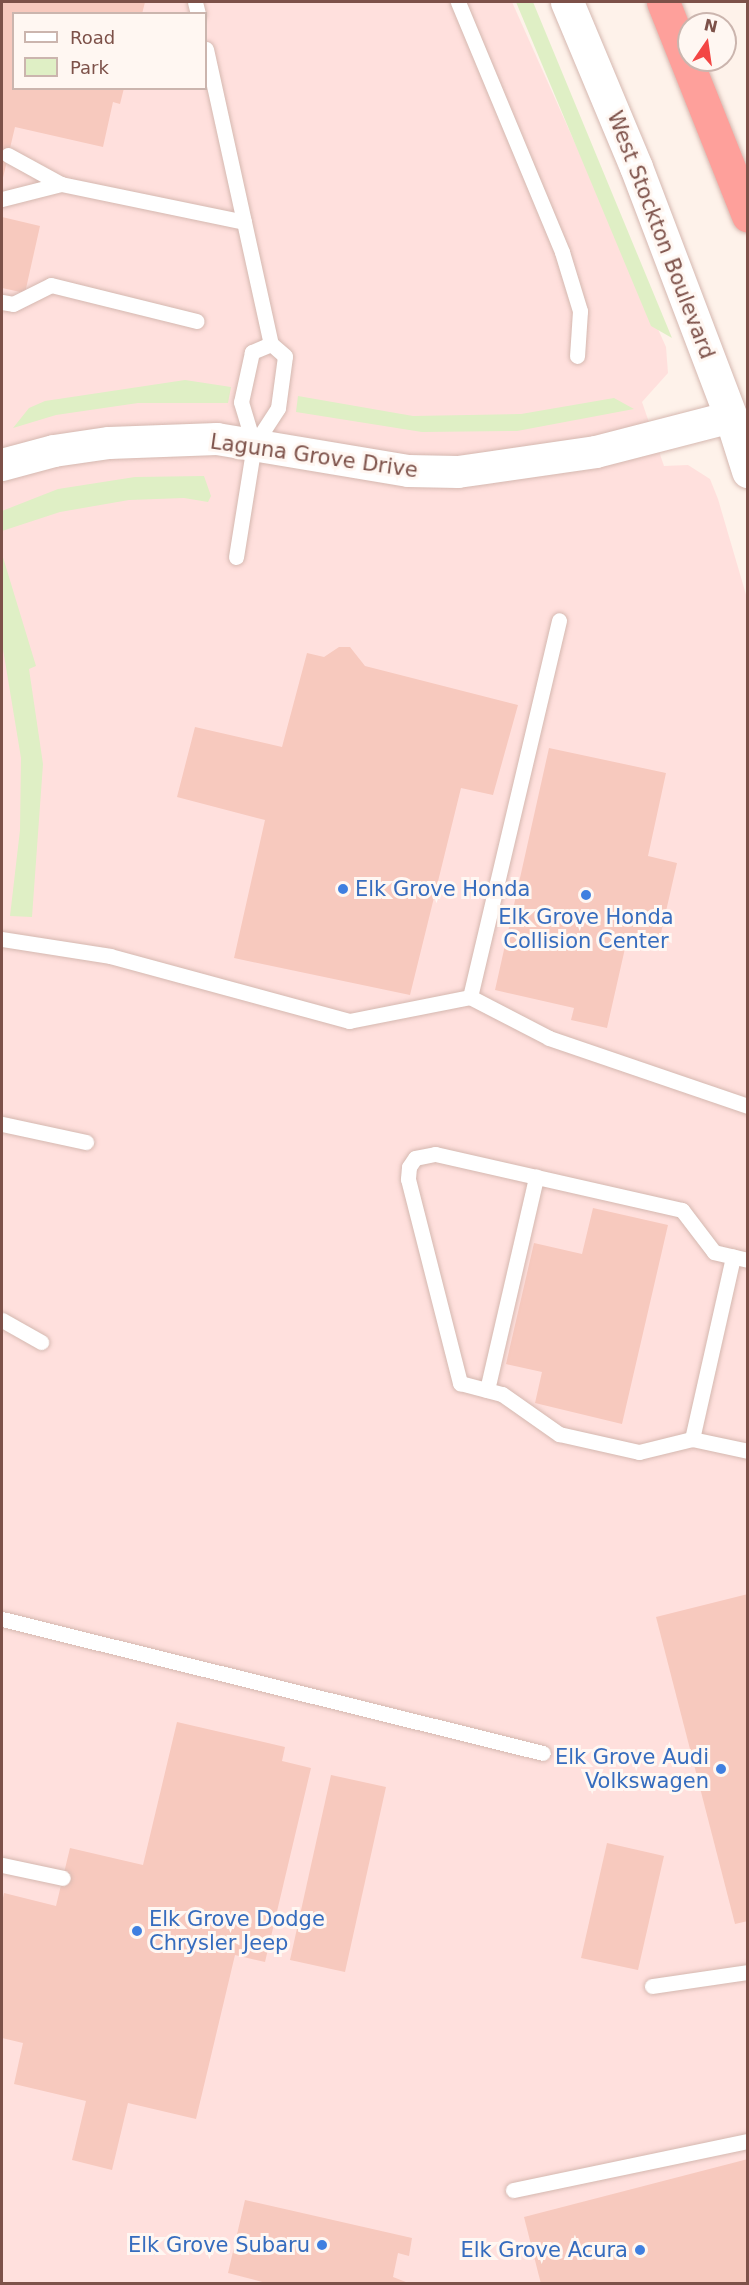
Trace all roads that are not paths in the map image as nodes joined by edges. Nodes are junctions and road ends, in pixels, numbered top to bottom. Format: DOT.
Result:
graph roads {
  1 [pos="458,2"];
  2 [pos="567,2"];
  3 [pos="663,2"];
  4 [pos="207,54"];
  5 [pos="8,155"];
  6 [pos="61,184"];
  7 [pos="2,199"];
  8 [pos="747,216"];
  9 [pos="244,222"];
  10 [pos="2,302"];
  11 [pos="197,321"];
  12 [pos="271,344"];
  13 [pos="577,357"];
  14 [pos="731,417"];
  15 [pos="254,445"];
  16 [pos="2,465"];
  17 [pos="747,471"];
  18 [pos="236,557"];
  19 [pos="559,620"];
  20 [pos="2,939"];
  21 [pos="470,997"];
  22 [pos="747,1106"];
  23 [pos="2,1124"];
  24 [pos="86,1142"];
  25 [pos="536,1177"];
  26 [pos="740,1258"];
  27 [pos="2,1320"];
  28 [pos="41,1342"];
  29 [pos="487,1390"];
  30 [pos="692,1439"];
  31 [pos="747,1451"];
  32 [pos="2,1619"];
  33 [pos="543,1753"];
  34 [pos="2,1864"];
  35 [pos="63,1878"];
  36 [pos="747,1972"];
  37 [pos="652,1986"];
  38 [pos="747,2141"];
  39 [pos="513,2190"];
  1 -- 13 [label="lane"];
  2 -- 14 [label="street, West Stockton Boulevard"];
  3 -- 8 [label="highway"];
  4 -- 9 [label="lane"];
  5 -- 6 [label="lane"];
  6 -- 7 [label="lane"];
  6 -- 9 [label="lane"];
  9 -- 12 [label="lane"];
  10 -- 11 [label="lane"];
  12 -- 15 [label="lane"];
  12 -- 15 [label="lane"];
  14 -- 15 [label="street, Laguna Grove Drive"];
  14 -- 17 [label="street, West Stockton Boulevard"];
  15 -- 16 [label="street, Laguna Grove Drive"];
  15 -- 18 [label="lane"];
  19 -- 21 [label="lane"];
  20 -- 21 [label="lane"];
  21 -- 22 [label="lane"];
  23 -- 24 [label="lane"];
  25 -- 26 [label="lane"];
  25 -- 29 [label="lane"];
  25 -- 29 [label="lane"];
  26 -- 30 [label="lane"];
  27 -- 28 [label="lane"];
  29 -- 30 [label="lane"];
  30 -- 31 [label="lane"];
  32 -- 33 [label="lane"];
  34 -- 35 [label="lane"];
  36 -- 37 [label="lane"];
  38 -- 39 [label="lane"];
}
